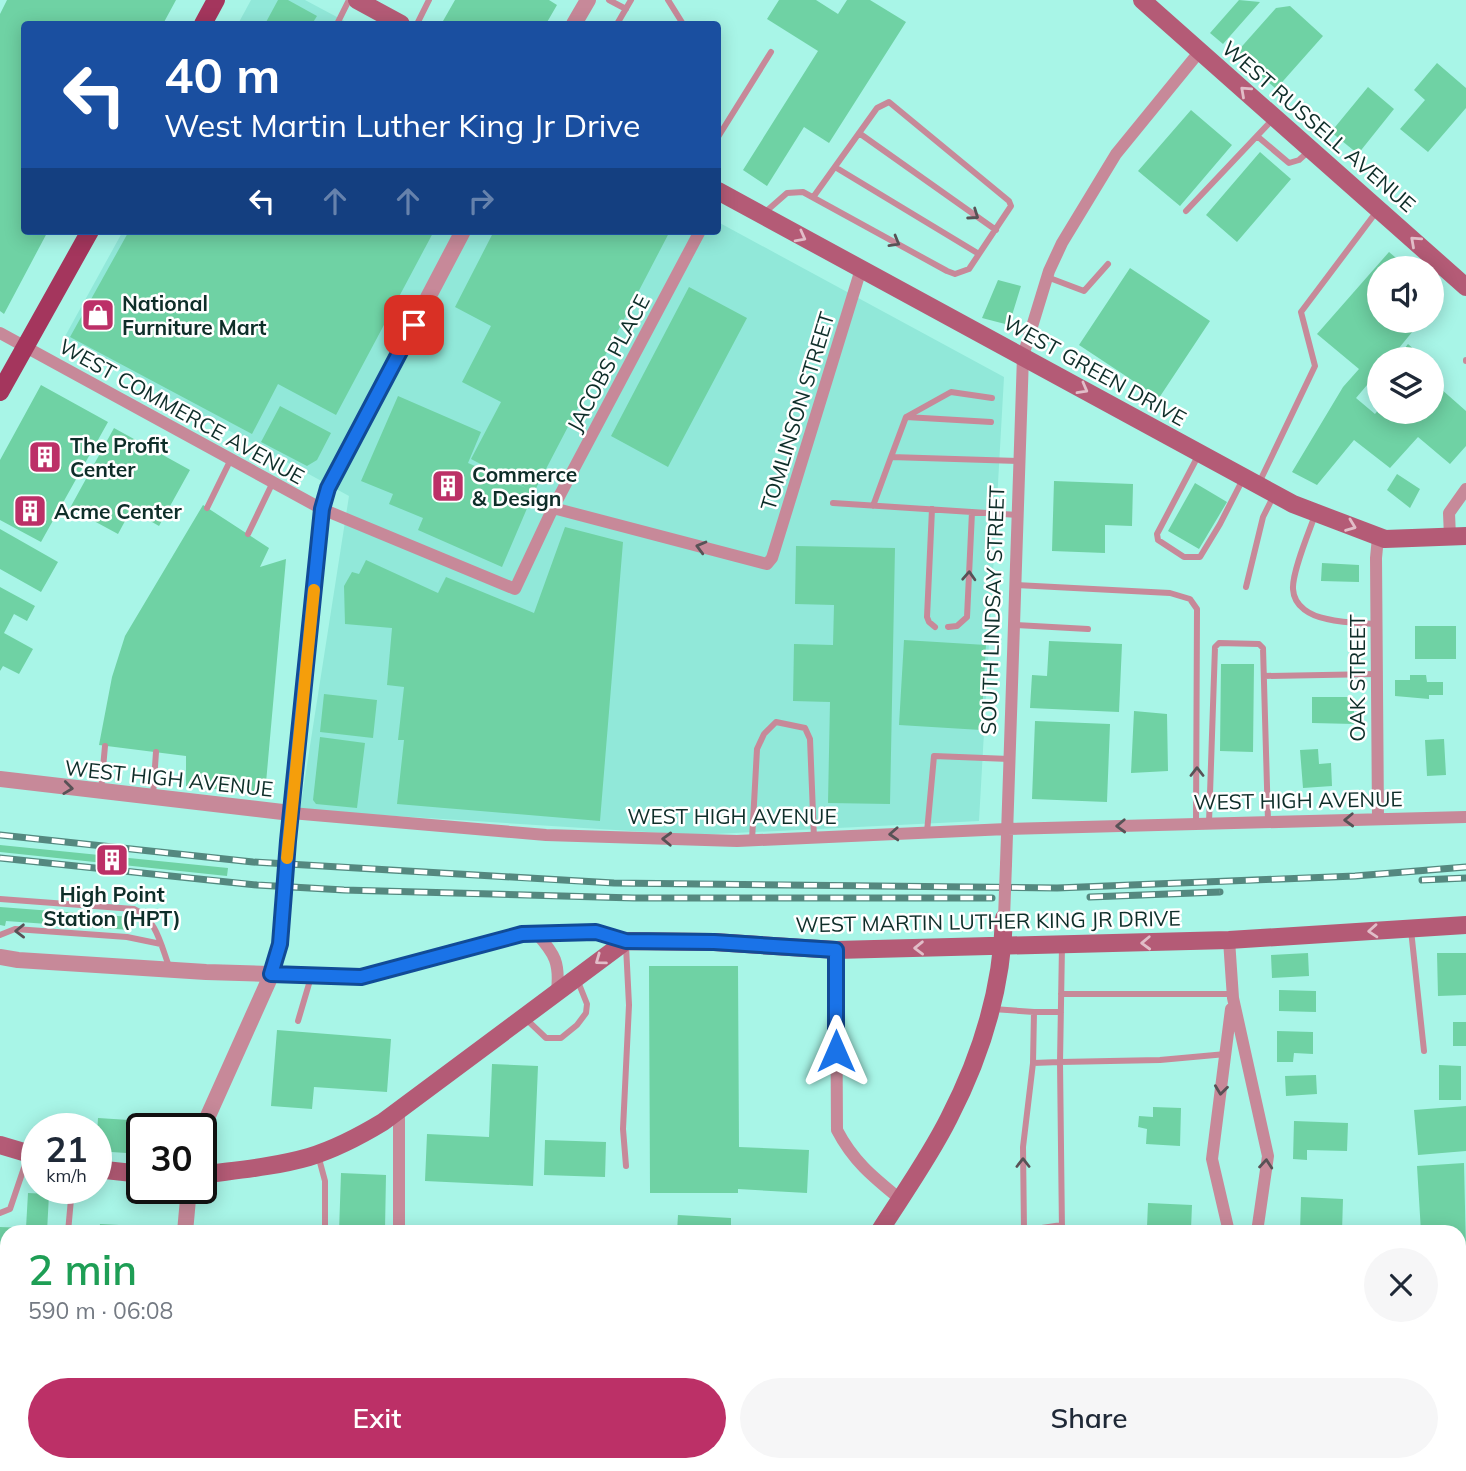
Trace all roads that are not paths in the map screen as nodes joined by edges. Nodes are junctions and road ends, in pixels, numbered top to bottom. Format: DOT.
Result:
graph roads {
  1 [pos="216,0"];
  2 [pos="349,0"];
  3 [pos="357,0"];
  4 [pos="429,0"];
  5 [pos="588,0"];
  6 [pos="609,0"];
  7 [pos="631,0"];
  8 [pos="668,0"];
  9 [pos="1142,0"];
  10 [pos="626,9"];
  11 [pos="204,21"];
  12 [pos="338,21"];
  13 [pos="388,21"];
  14 [pos="418,21"];
  15 [pos="576,21"];
  16 [pos="619,21"];
  17 [pos="682,21"];
  18 [pos="1200,51"];
  19 [pos="771,52"];
  20 [pos="1274,117"];
  21 [pos="721,132"];
  22 [pos="859,133"];
  23 [pos="1257,136"];
  24 [pos="1311,150"];
  25 [pos="835,167"];
  26 [pos="721,195"];
  27 [pos="814,196"];
  28 [pos="1379,208"];
  29 [pos="1186,211"];
  30 [pos="761,215"];
  31 [pos="996,230"];
  32 [pos="88,235"];
  33 [pos="461,235"];
  34 [pos="698,235"];
  35 [pos="979,254"];
  36 [pos="1108,264"];
  37 [pos="861,269"];
  38 [pos="1047,276"];
  39 [pos="1466,287"];
  40 [pos="0,333"];
  41 [pos="25,347"];
  42 [pos="1023,356"];
  43 [pos="0,391"];
  44 [pos="992,398"];
  45 [pos="906,417"];
  46 [pos="991,422"];
  47 [pos="1200,453"];
  48 [pos="891,457"];
  49 [pos="231,459"];
  50 [pos="1020,461"];
  51 [pos="1251,481"];
  52 [pos="273,482"];
  53 [pos="1466,489"];
  54 [pos="1275,494"];
  55 [pos="834,503"];
  56 [pos="873,506"];
  57 [pos="207,508"];
  58 [pos="553,508"];
  59 [pos="322,509"];
  60 [pos="932,509"];
  61 [pos="972,512"];
  62 [pos="1316,513"];
  63 [pos="1018,515"];
  64 [pos="248,534"];
  65 [pos="1458,536"];
  66 [pos="1378,537"];
  67 [pos="1015,585"];
  68 [pos="1246,587"];
  69 [pos="515,589"];
  70 [pos="1376,624"];
  71 [pos="1014,625"];
  72 [pos="935,627"];
  73 [pos="948,627"];
  74 [pos="1088,629"];
  75 [pos="1376,674"];
  76 [pos="1264,676"];
  77 [pos="105,746"];
  78 [pos="156,752"];
  79 [pos="1009,759"];
  80 [pos="0,779"];
  81 [pos="101,792"];
  82 [pos="153,798"];
  83 [pos="291,813"];
  84 [pos="1466,817"];
  85 [pos="1378,819"];
  86 [pos="1268,822"];
  87 [pos="1203,823"];
  88 [pos="1007,829"];
  89 [pos="927,833"];
  90 [pos="814,838"];
  91 [pos="752,840"];
  92 [pos="0,899"];
  93 [pos="1004,918"];
  94 [pos="1466,925"];
  95 [pos="1411,928"];
  96 [pos="537,934"];
  97 [pos="0,935"];
  98 [pos="1230,940"];
  99 [pos="626,941"];
  100 [pos="161,944"];
  101 [pos="1062,945"];
  102 [pos="1003,946"];
  103 [pos="836,950"];
  104 [pos="0,957"];
  105 [pos="170,970"];
  106 [pos="271,974"];
  107 [pos="312,975"];
  108 [pos="577,977"];
  109 [pos="558,991"];
  110 [pos="1062,994"];
  111 [pos="1233,996"];
  112 [pos="991,1009"];
  113 [pos="1034,1012"];
  114 [pos="1061,1012"];
  115 [pos="524,1017"];
  116 [pos="298,1021"];
  117 [pos="1423,1051"];
  118 [pos="1226,1054"];
  119 [pos="1060,1062"];
  120 [pos="1033,1063"];
  121 [pos="399,1110"];
  122 [pos="209,1113"];
  123 [pos="0,1145"];
  124 [pos="21,1151"];
  125 [pos="317,1153"];
  126 [pos="625,1166"];
  127 [pos="217,1173"];
  128 [pos="21,1183"];
  129 [pos="900,1199"];
  130 [pos="71,1204"];
  131 [pos="188,1204"];
  132 [pos="0,1213"];
  133 [pos="69,1225"];
  134 [pos="186,1225"];
  135 [pos="326,1225"];
  136 [pos="399,1225"];
  137 [pos="884,1225"];
  138 [pos="1024,1225"];
  139 [pos="1062,1225"];
  140 [pos="1227,1225"];
  141 [pos="1258,1225"];
  1 -- 11 [label="main road"];
  2 -- 12 [label="lane"];
  3 -- 13 [label="main road"];
  4 -- 14 [label="lane"];
  5 -- 15 [label="street"];
  6 -- 10 [label="lane"];
  7 -- 10 [label="lane"];
  8 -- 17 [label="lane"];
  9 -- 18 [label="main road, WEST RUSSELL AVENUE"];
  10 -- 16 [label="lane"];
  20 -- 18 [label="main road, WEST RUSSELL AVENUE, one-way"];
  18 -- 38 [label="street, SOUTH LINDSAY STREET"];
  19 -- 21 [label="lane"];
  20 -- 23 [label="lane"];
  20 -- 24 [label="main road, WEST RUSSELL AVENUE"];
  22 -- 25 [label="lane"];
  22 -- 31 [label="lane, one-way"];
  22 -- 31 [label="lane"];
  23 -- 24 [label="lane"];
  23 -- 29 [label="lane"];
  24 -- 28 [label="main road, WEST RUSSELL AVENUE"];
  25 -- 27 [label="lane"];
  25 -- 35 [label="lane"];
  26 -- 30 [label="main road, WEST GREEN DRIVE"];
  27 -- 30 [label="lane"];
  27 -- 35 [label="lane, one-way"];
  39 -- 28 [label="main road, WEST RUSSELL AVENUE, one-way"];
  28 -- 51 [label="lane"];
  30 -- 37 [label="main road, WEST GREEN DRIVE, one-way"];
  31 -- 35 [label="lane"];
  32 -- 41 [label="main road"];
  33 -- 59 [label="street"];
  34 -- 58 [label="street, JACOBS PLACE"];
  36 -- 38 [label="lane"];
  37 -- 42 [label="main road, WEST GREEN DRIVE"];
  37 -- 58 [label="street, TOMLINSON STREET, one-way"];
  38 -- 42 [label="street, SOUTH LINDSAY STREET"];
  40 -- 41 [label="street, WEST COMMERCE AVENUE"];
  41 -- 43 [label="main road"];
  41 -- 49 [label="street, WEST COMMERCE AVENUE"];
  42 -- 47 [label="main road, WEST GREEN DRIVE, one-way"];
  42 -- 50 [label="street, SOUTH LINDSAY STREET"];
  44 -- 45 [label="lane"];
  45 -- 46 [label="lane"];
  45 -- 48 [label="lane"];
  47 -- 51 [label="main road, WEST GREEN DRIVE"];
  47 -- 51 [label="lane"];
  48 -- 50 [label="lane"];
  48 -- 56 [label="lane"];
  49 -- 52 [label="street, WEST COMMERCE AVENUE"];
  49 -- 57 [label="lane"];
  50 -- 63 [label="street, SOUTH LINDSAY STREET"];
  51 -- 54 [label="main road, WEST GREEN DRIVE"];
  52 -- 59 [label="street, WEST COMMERCE AVENUE"];
  52 -- 64 [label="lane"];
  53 -- 65 [label="street"];
  54 -- 62 [label="main road, WEST GREEN DRIVE"];
  54 -- 68 [label="lane"];
  55 -- 56 [label="lane"];
  56 -- 60 [label="lane"];
  58 -- 69 [label="street, JACOBS PLACE"];
  59 -- 69 [label="street, WEST COMMERCE AVENUE"];
  59 -- 83 [label="street"];
  60 -- 61 [label="lane"];
  60 -- 72 [label="lane"];
  61 -- 63 [label="lane"];
  73 -- 61 [label="lane, one-way"];
  62 -- 66 [label="main road, WEST GREEN DRIVE, one-way"];
  62 -- 70 [label="lane"];
  63 -- 67 [label="street, SOUTH LINDSAY STREET"];
  65 -- 66 [label="main road, WEST GREEN DRIVE"];
  66 -- 70 [label="street, OAK STREET"];
  67 -- 71 [label="street, SOUTH LINDSAY STREET"];
  87 -- 67 [label="lane, one-way"];
  70 -- 75 [label="street, OAK STREET"];
  71 -- 74 [label="lane"];
  71 -- 79 [label="street, SOUTH LINDSAY STREET"];
  75 -- 76 [label="lane"];
  75 -- 85 [label="street, OAK STREET"];
  76 -- 86 [label="lane"];
  76 -- 87 [label="lane"];
  77 -- 81 [label="lane"];
  78 -- 82 [label="lane"];
  79 -- 88 [label="street, SOUTH LINDSAY STREET"];
  79 -- 89 [label="lane"];
  80 -- 81 [label="street, WEST HIGH AVENUE, one-way"];
  81 -- 82 [label="street, WEST HIGH AVENUE"];
  82 -- 83 [label="street, WEST HIGH AVENUE"];
  91 -- 83 [label="street, WEST HIGH AVENUE, one-way"];
  83 -- 106 [label="street, bridge"];
  84 -- 85 [label="street, WEST HIGH AVENUE"];
  85 -- 86 [label="street, WEST HIGH AVENUE, one-way"];
  86 -- 87 [label="street, WEST HIGH AVENUE"];
  87 -- 88 [label="street, WEST HIGH AVENUE, one-way"];
  88 -- 89 [label="street, WEST HIGH AVENUE"];
  88 -- 93 [label="street, SOUTH LINDSAY STREET, bridge"];
  89 -- 90 [label="street, WEST HIGH AVENUE, one-way"];
  90 -- 91 [label="street, WEST HIGH AVENUE"];
  90 -- 91 [label="lane"];
  92 -- 100 [label="lane"];
  93 -- 102 [label="main road, SOUTH LINDSAY STREET"];
  94 -- 95 [label="main road, WEST MARTIN LUTHER KING JR DRIVE"];
  95 -- 98 [label="main road, WEST MARTIN LUTHER KING JR DRIVE, one-way"];
  95 -- 117 [label="lane"];
  96 -- 99 [label="street"];
  96 -- 107 [label="street"];
  96 -- 109 [label="street"];
  100 -- 97 [label="lane, one-way"];
  98 -- 101 [label="main road, WEST MARTIN LUTHER KING JR DRIVE, one-way"];
  98 -- 111 [label="street"];
  99 -- 103 [label="main road, WEST MARTIN LUTHER KING JR DRIVE"];
  99 -- 108 [label="main road, one-way"];
  99 -- 126 [label="lane"];
  100 -- 105 [label="lane"];
  101 -- 102 [label="main road, WEST MARTIN LUTHER KING JR DRIVE"];
  101 -- 110 [label="lane"];
  102 -- 103 [label="main road, WEST MARTIN LUTHER KING JR DRIVE, one-way"];
  102 -- 112 [label="main road, SOUTH LINDSAY STREET"];
  103 -- 129 [label="street"];
  104 -- 105 [label="street"];
  105 -- 106 [label="street"];
  106 -- 107 [label="street"];
  106 -- 122 [label="street"];
  107 -- 116 [label="lane"];
  108 -- 109 [label="main road"];
  108 -- 115 [label="lane"];
  109 -- 115 [label="main road"];
  110 -- 111 [label="lane"];
  110 -- 114 [label="lane"];
  111 -- 118 [label="street"];
  141 -- 111 [label="street, one-way"];
  112 -- 113 [label="lane"];
  112 -- 129 [label="main road, SOUTH LINDSAY STREET"];
  113 -- 114 [label="lane"];
  113 -- 120 [label="lane"];
  114 -- 119 [label="lane"];
  115 -- 121 [label="main road"];
  118 -- 119 [label="lane"];
  118 -- 140 [label="street, one-way"];
  119 -- 120 [label="lane"];
  119 -- 139 [label="lane"];
  138 -- 120 [label="lane, one-way"];
  121 -- 125 [label="main road"];
  121 -- 136 [label="street"];
  123 -- 124 [label="main road"];
  125 -- 127 [label="main road"];
  125 -- 135 [label="lane"];
  128 -- 132 [label="lane"];
  129 -- 137 [label="main road, SOUTH LINDSAY STREET"];
  130 -- 133 [label="lane"];
  131 -- 134 [label="street"];
}
